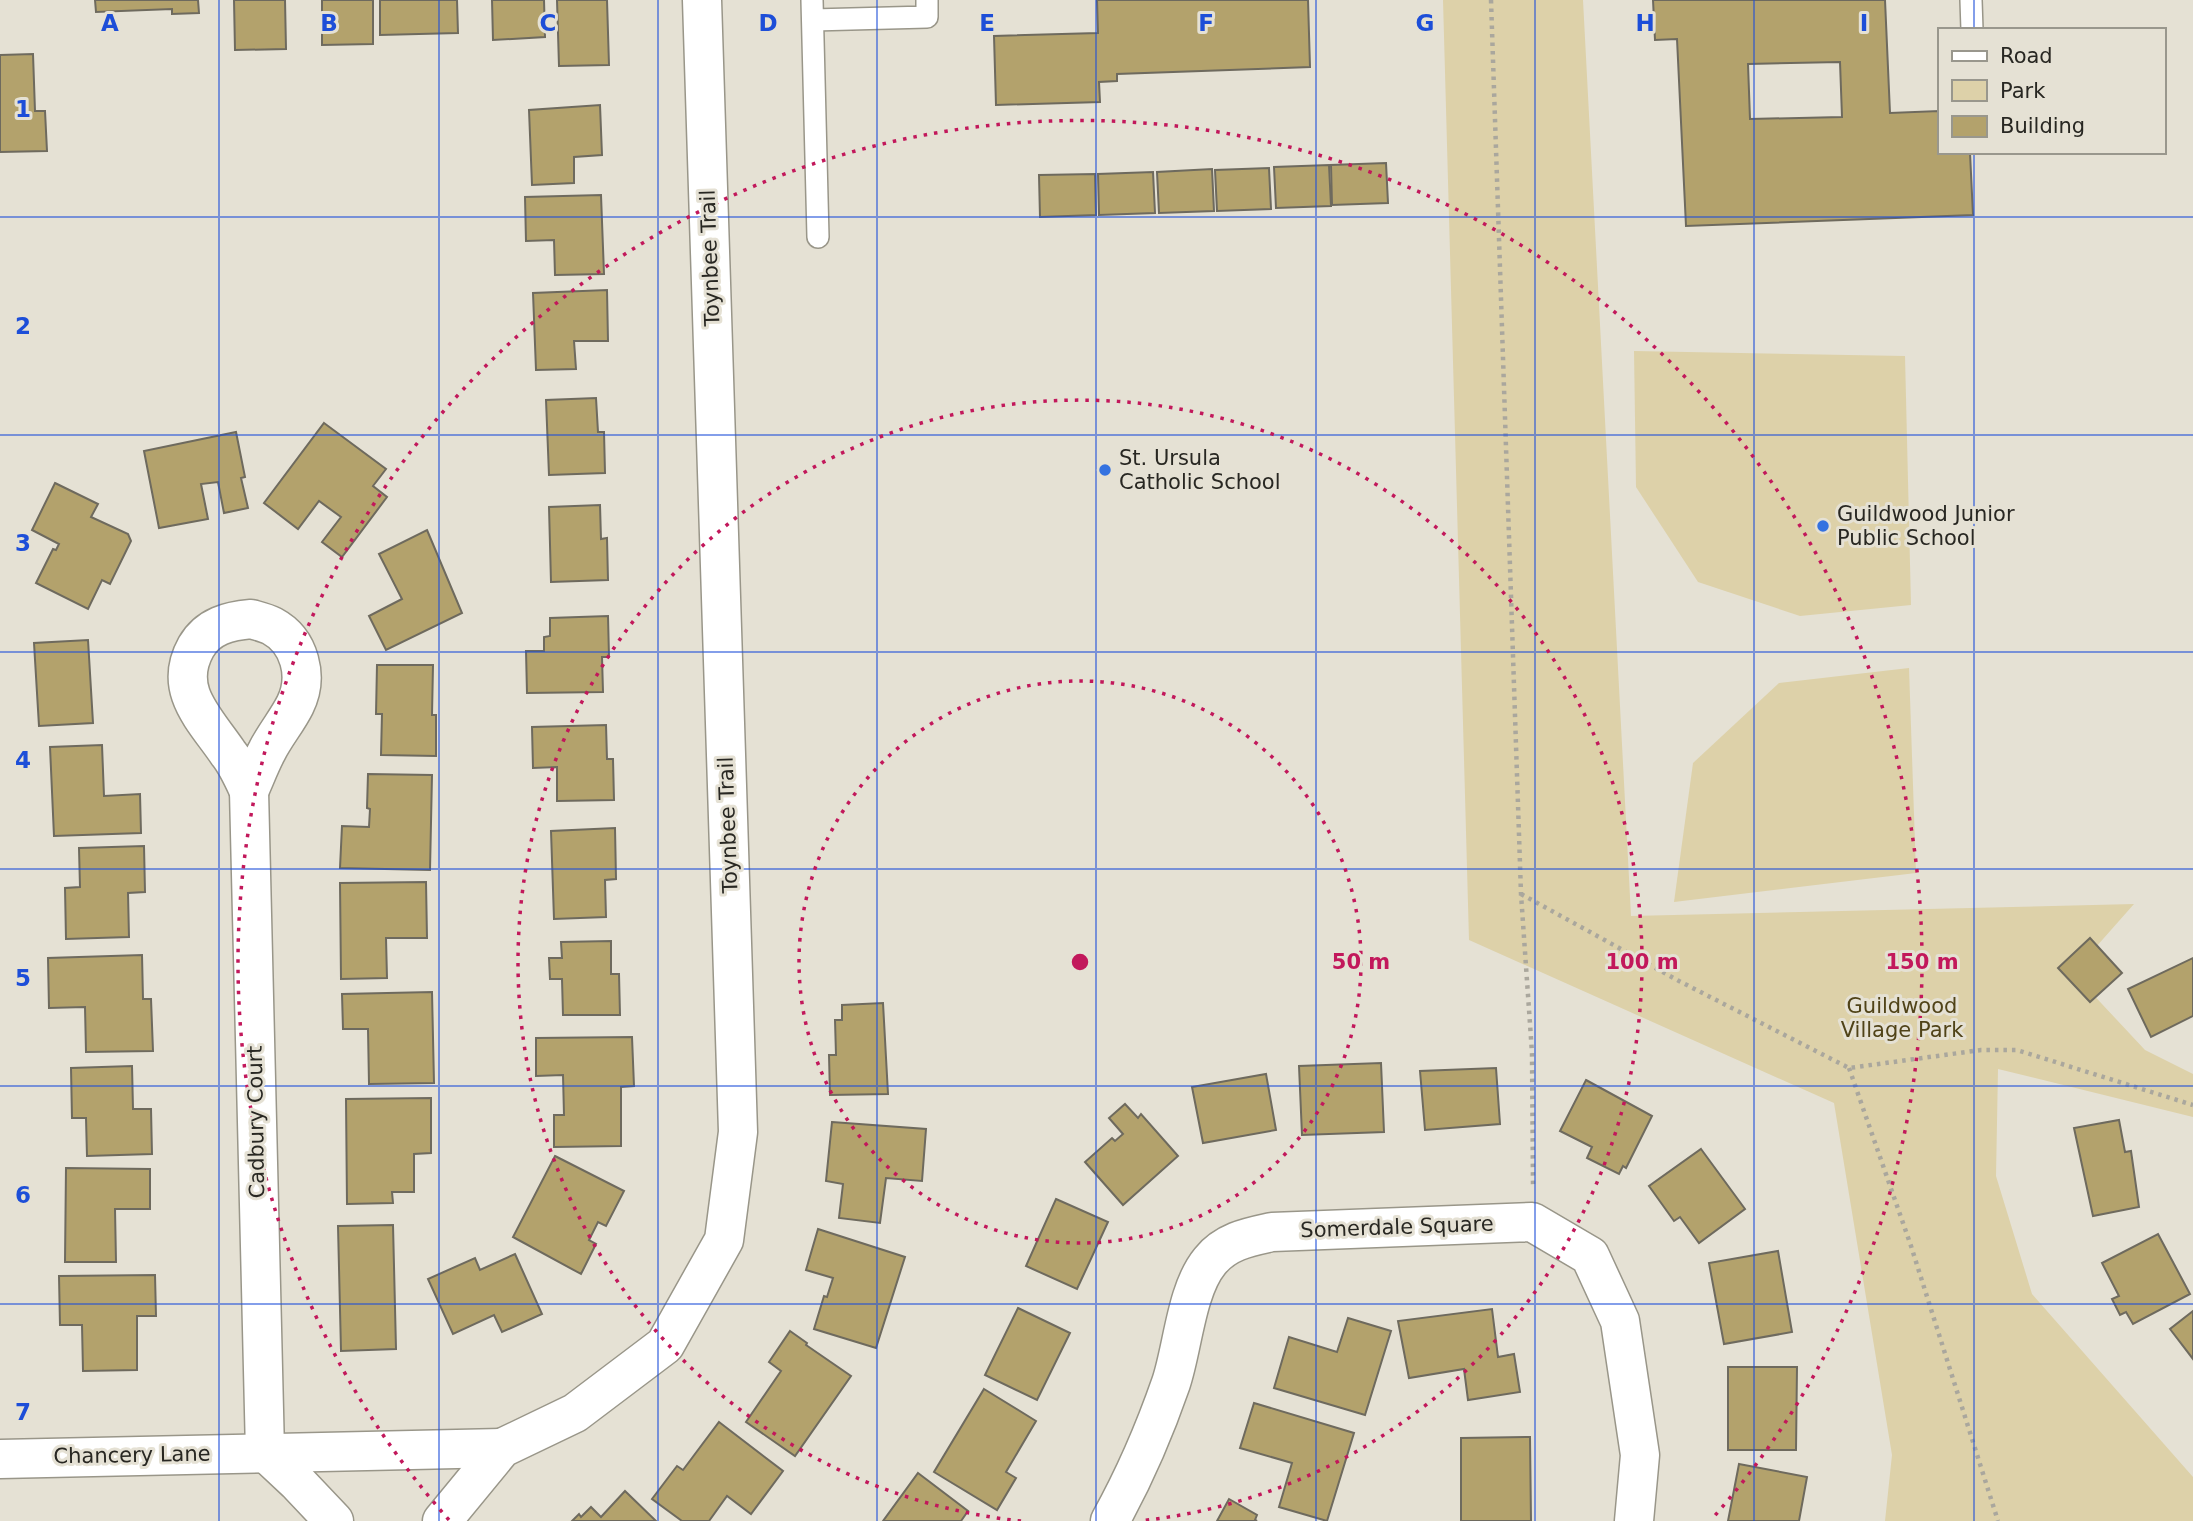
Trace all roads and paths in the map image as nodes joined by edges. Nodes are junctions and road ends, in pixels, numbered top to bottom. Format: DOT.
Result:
graph roads {
  1 [pos="702,0"];
  2 [pos="927,0"];
  3 [pos="1491,0"];
  4 [pos="1971,0"];
  5 [pos="812,10"];
  6 [pos="1972,28"];
  7 [pos="818,237"];
  8 [pos="249,791"];
  9 [pos="1521,894"];
  10 [pos="1849,1068"];
  11 [pos="2193,1105"];
  12 [pos="1532,1222"];
  13 [pos="502,1448"];
  14 [pos="265,1452"];
  15 [pos="0,1459"];
  16 [pos="334,1521"];
  17 [pos="442,1521"];
  18 [pos="1111,1521"];
  19 [pos="1634,1521"];
  20 [pos="1998,1521"];
  1 -- 13 [label="street, Toynbee Trail"];
  2 -- 5 [label="lane"];
  3 -- 9 [label="path"];
  4 -- 6 [label="lane"];
  5 -- 7 [label="lane"];
  8 -- 14 [label="street, Cadbury Court"];
  9 -- 10 [label="path"];
  9 -- 12 [label="path"];
  10 -- 11 [label="path"];
  10 -- 20 [label="path"];
  12 -- 18 [label="street, Somerdale Square"];
  12 -- 19 [label="street"];
  13 -- 14 [label="street, Chancery Lane"];
  13 -- 17 [label="street, Toynbee Trail"];
  14 -- 15 [label="street, Chancery Lane"];
  14 -- 16 [label="street"];
}
